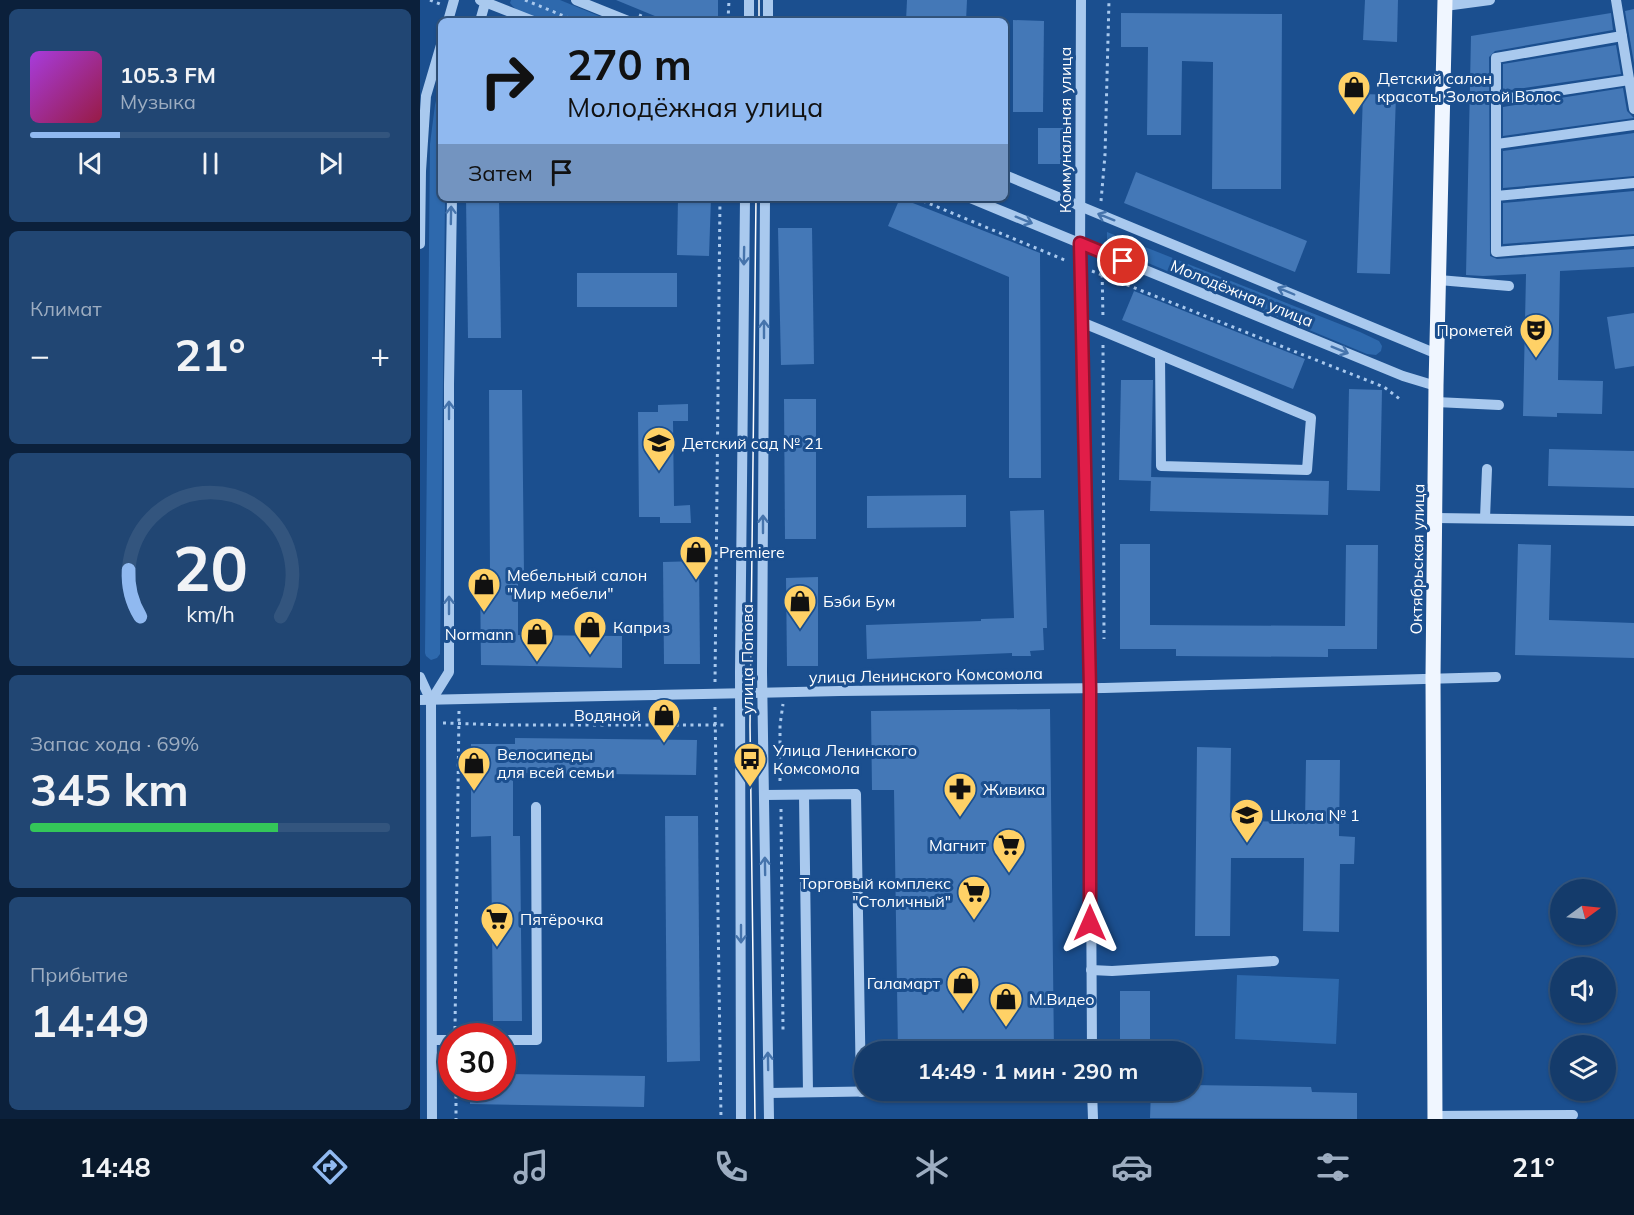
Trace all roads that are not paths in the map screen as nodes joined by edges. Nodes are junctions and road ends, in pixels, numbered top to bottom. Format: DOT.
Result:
graph roads {
  1 [pos="454,0"];
  2 [pos="576,0"];
  3 [pos="749,0"];
  4 [pos="768,0"];
  5 [pos="1081,0"];
  6 [pos="1490,0"];
  7 [pos="1616,0"];
  8 [pos="483,1"];
  9 [pos="1445,3"];
  10 [pos="449,18"];
  11 [pos="480,18"];
  12 [pos="526,18"];
  13 [pos="621,18"];
  14 [pos="748,18"];
  15 [pos="768,18"];
  16 [pos="1622,36"];
  17 [pos="438,55"];
  18 [pos="1629,80"];
  19 [pos="1497,100"];
  20 [pos="1634,109"];
  21 [pos="1634,125"];
  22 [pos="1497,144"];
  23 [pos="1008,176"];
  24 [pos="1634,183"];
  25 [pos="1496,196"];
  26 [pos="452,201"];
  27 [pos="745,201"];
  28 [pos="765,201"];
  29 [pos="977,201"];
  30 [pos="1080,206"];
  31 [pos="1634,241"];
  32 [pos="1080,243"];
  33 [pos="420,244"];
  34 [pos="1438,280"];
  35 [pos="1509,286"];
  36 [pos="1081,322"];
  37 [pos="1437,354"];
  38 [pos="1160,355"];
  39 [pos="1436,394"];
  40 [pos="1499,405"];
  41 [pos="1487,468"];
  42 [pos="1436,518"];
  43 [pos="1485,518"];
  44 [pos="1634,520"];
  45 [pos="420,677"];
  46 [pos="1433,677"];
  47 [pos="1496,677"];
  48 [pos="1090,688"];
  49 [pos="762,693"];
  50 [pos="740,694"];
  51 [pos="426,701"];
  52 [pos="426,791"];
  53 [pos="764,795"];
  54 [pos="804,795"];
  55 [pos="537,807"];
  56 [pos="420,918"];
  57 [pos="432,918"];
  58 [pos="1274,961"];
  59 [pos="1090,970"];
  60 [pos="420,978"];
  61 [pos="432,979"];
  62 [pos="516,1040"];
  63 [pos="860,1041"];
  64 [pos="1092,1041"];
  65 [pos="438,1042"];
  66 [pos="432,1043"];
  67 [pos="420,1046"];
  68 [pos="808,1092"];
  69 [pos="854,1092"];
  70 [pos="769,1093"];
  71 [pos="1092,1101"];
  72 [pos="1573,1115"];
  73 [pos="1435,1118"];
  74 [pos="432,1119"];
  75 [pos="741,1119"];
  76 [pos="769,1119"];
  77 [pos="1093,1119"];
  1 -- 10 [label="street"];
  2 -- 13 [label="street"];
  3 -- 14 [label="street"];
  4 -- 15 [label="street"];
  5 -- 30 [label="street, Коммунальная улица"];
  6 -- 9 [label="street"];
  7 -- 16 [label="street"];
  8 -- 11 [label="street"];
  8 -- 12 [label="street"];
  9 -- 34 [label="main road, Октябрьская улица"];
  16 -- 18 [label="street"];
  16 -- 19 [label="street"];
  17 -- 33 [label="street"];
  18 -- 19 [label="street"];
  18 -- 20 [label="street"];
  19 -- 22 [label="street"];
  21 -- 22 [label="street"];
  22 -- 25 [label="street"];
  23 -- 30 [label="street, Молодёжная улица"];
  24 -- 25 [label="street"];
  25 -- 31 [label="street"];
  51 -- 26 [label="street, one-way"];
  27 -- 50 [label="street, улица Попова, one-way"];
  49 -- 28 [label="street, улица Попова, one-way"];
  29 -- 32 [label="street, Молодёжная улица, one-way"];
  30 -- 32 [label="street, Коммунальная улица"];
  37 -- 30 [label="street, Молодёжная улица, one-way"];
  32 -- 36 [label="street, Коммунальная улица"];
  32 -- 39 [label="street, Молодёжная улица, one-way"];
  34 -- 35 [label="street"];
  34 -- 37 [label="main road, Октябрьская улица"];
  36 -- 38 [label="street"];
  36 -- 48 [label="street, Коммунальная улица"];
  37 -- 39 [label="main road, Октябрьская улица"];
  38 -- 38 [label="street"];
  39 -- 40 [label="street, Молодёжная улица"];
  39 -- 42 [label="main road, Октябрьская улица"];
  41 -- 43 [label="street"];
  42 -- 43 [label="street"];
  42 -- 46 [label="main road, Октябрьская улица"];
  43 -- 44 [label="street"];
  45 -- 51 [label="street"];
  46 -- 47 [label="street, улица Ленинского Комсомола"];
  46 -- 48 [label="street, улица Ленинского Комсомола"];
  46 -- 73 [label="main road, Октябрьская улица"];
  48 -- 49 [label="street, улица Ленинского Комсомола"];
  48 -- 59 [label="street, Коммунальная улица"];
  49 -- 50 [label="street, улица Ленинского Комсомола"];
  49 -- 53 [label="street, улица Попова"];
  50 -- 51 [label="street, улица Ленинского Комсомола"];
  50 -- 75 [label="street, улица Попова, one-way"];
  51 -- 52 [label="street"];
  52 -- 57 [label="street"];
  53 -- 54 [label="street"];
  70 -- 53 [label="street, улица Попова, one-way"];
  54 -- 63 [label="street"];
  54 -- 68 [label="street"];
  55 -- 62 [label="street"];
  56 -- 57 [label="street"];
  57 -- 61 [label="street"];
  58 -- 59 [label="street"];
  59 -- 64 [label="street, Коммунальная улица"];
  60 -- 61 [label="street"];
  61 -- 66 [label="street"];
  65 -- 66 [label="street"];
  66 -- 67 [label="street"];
  66 -- 74 [label="street"];
  68 -- 69 [label="street"];
  68 -- 70 [label="street"];
  70 -- 76 [label="street, улица Попова"];
  71 -- 77 [label="street"];
  72 -- 73 [label="street"];
}
